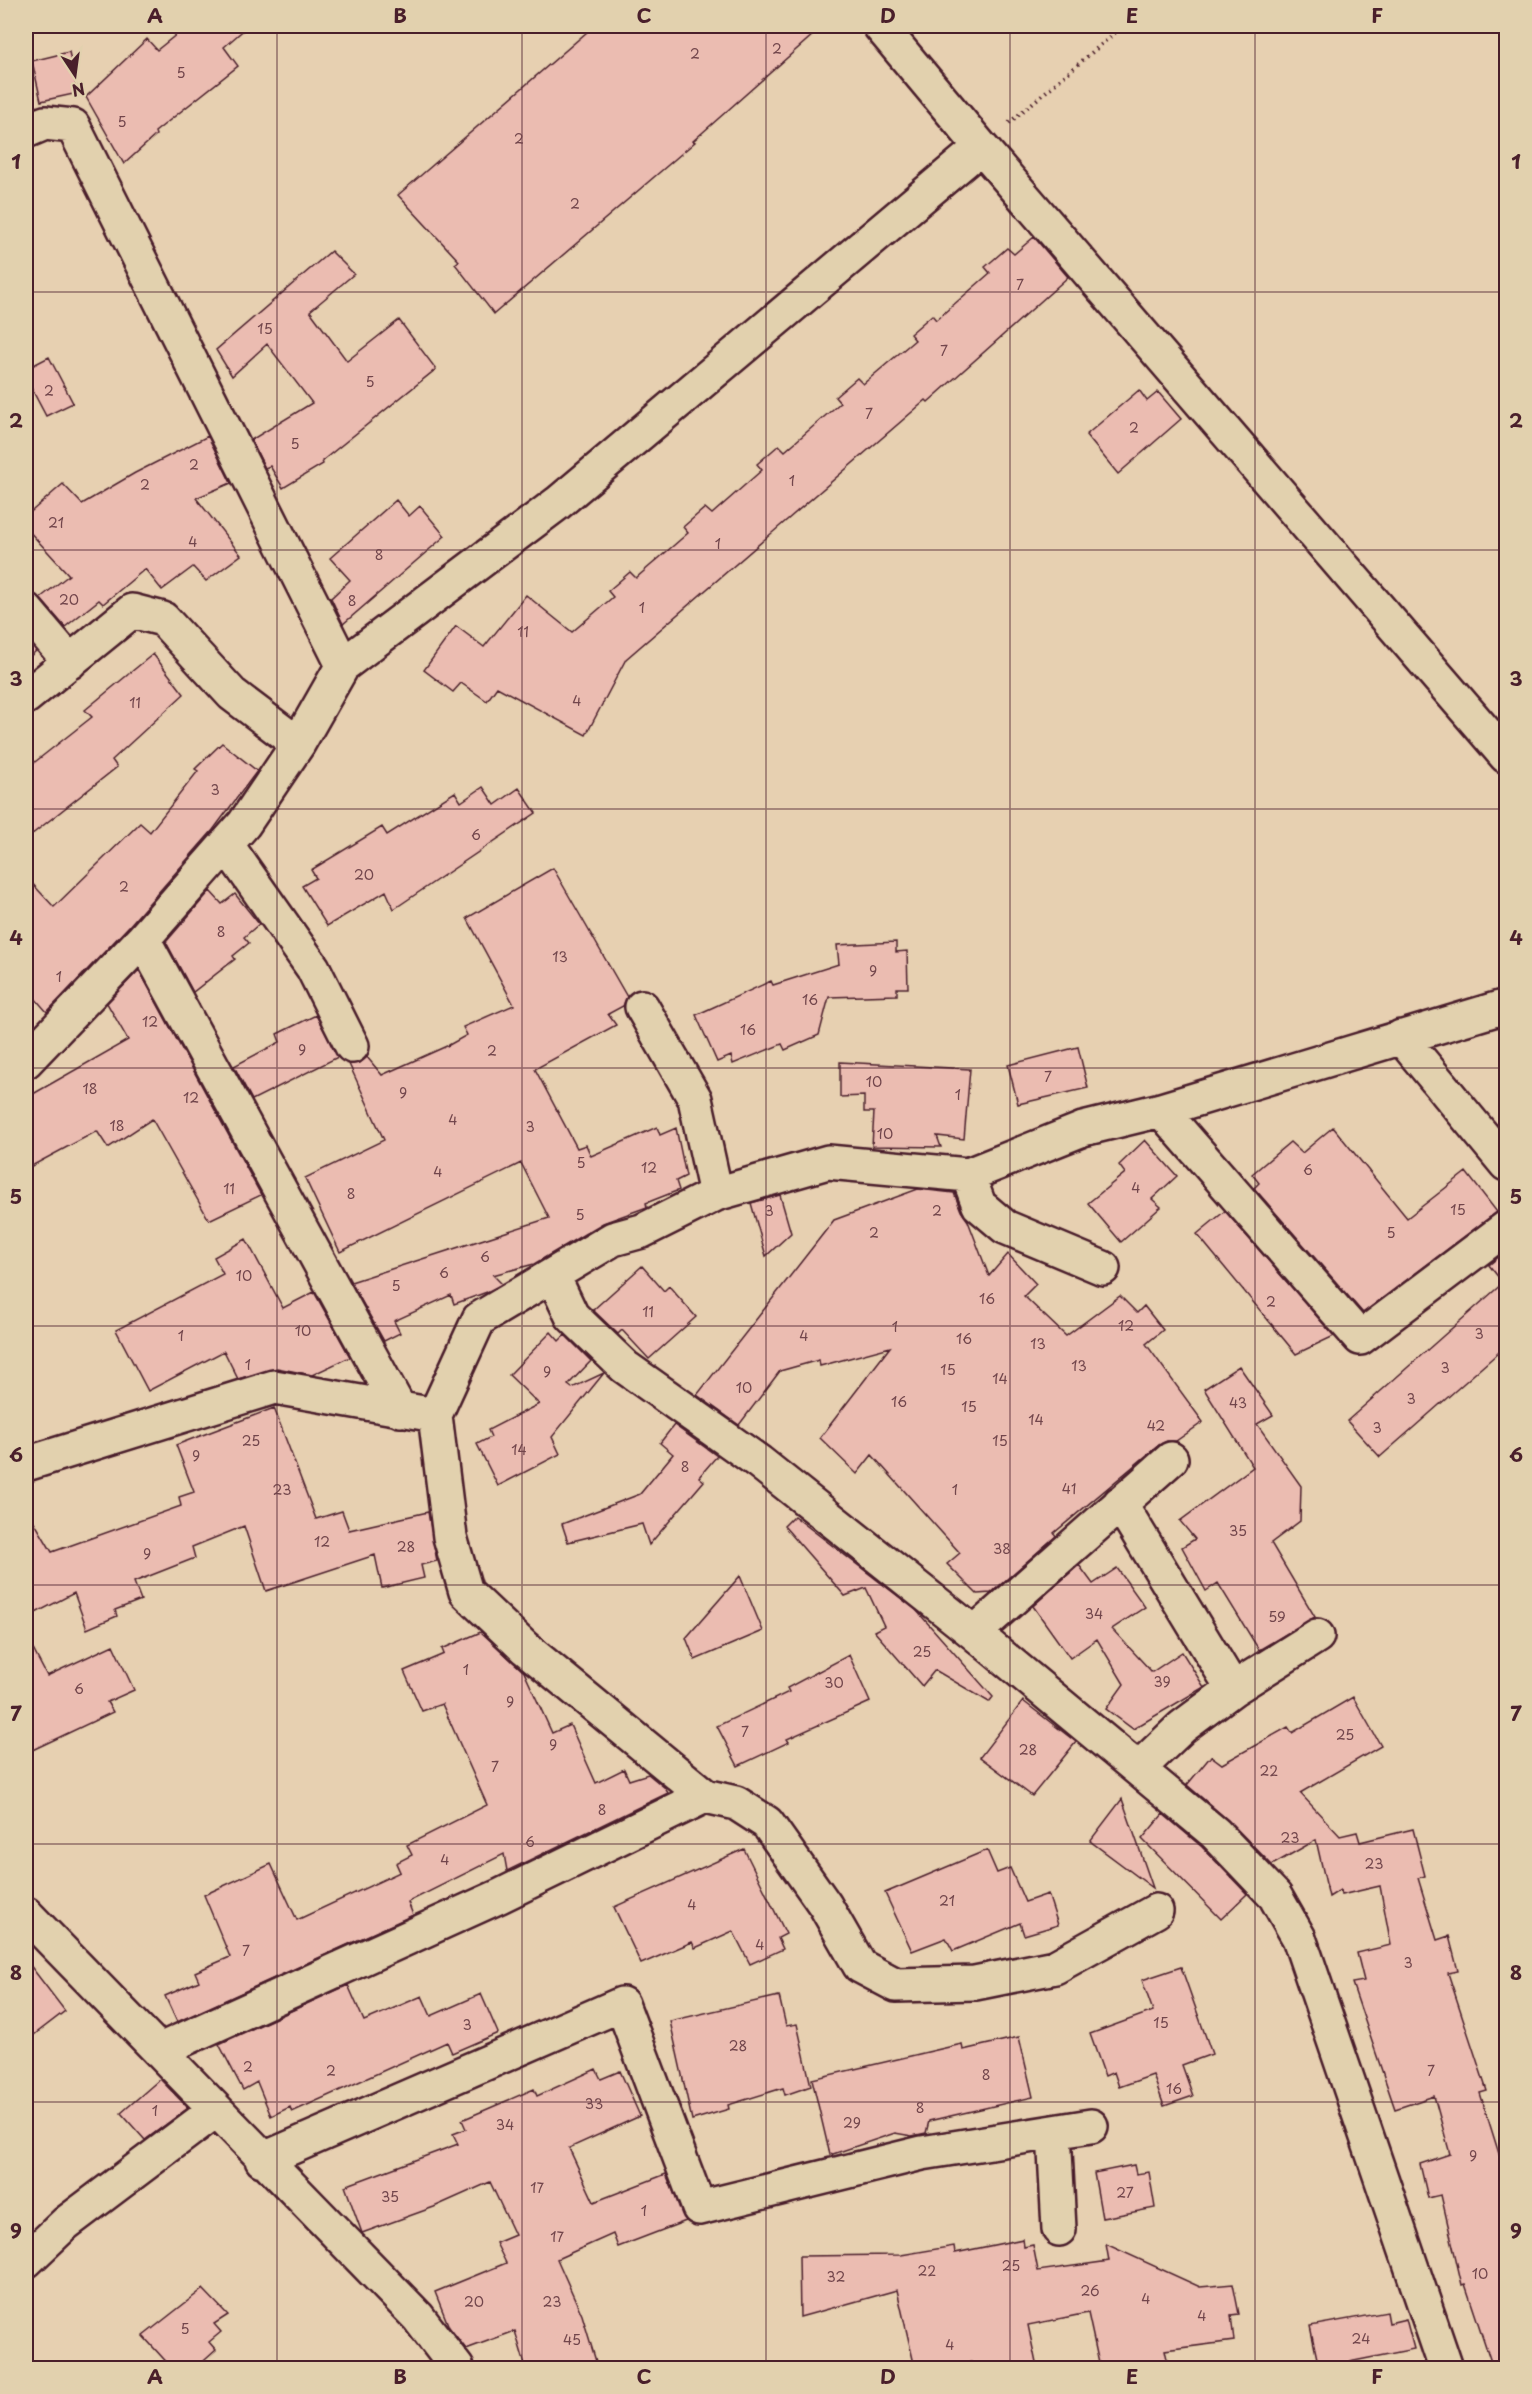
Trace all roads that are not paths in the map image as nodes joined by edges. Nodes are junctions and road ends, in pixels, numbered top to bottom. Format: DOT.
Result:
graph roads {
  1 [pos="880,26"];
  2 [pos="26,131"];
  3 [pos="981,147"];
  4 [pos="26,610"];
  5 [pos="70,662"];
  6 [pos="343,665"];
  7 [pos="26,697"];
  8 [pos="298,744"];
  9 [pos="1506,756"];
  10 [pos="226,844"];
  11 [pos="143,939"];
  12 [pos="1506,1006"];
  13 [pos="642,1007"];
  14 [pos="1401,1037"];
  15 [pos="352,1046"];
  16 [pos="26,1061"];
  17 [pos="1161,1110"];
  18 [pos="1506,1164"];
  19 [pos="968,1175"];
  20 [pos="716,1194"];
  21 [pos="1506,1228"];
  22 [pos="1103,1268"];
  23 [pos="553,1276"];
  24 [pos="400,1410"];
  25 [pos="435,1414"];
  26 [pos="1171,1459"];
  27 [pos="26,1464"];
  28 [pos="1120,1503"];
  29 [pos="975,1633"];
  30 [pos="1317,1636"];
  31 [pos="1233,1689"];
  32 [pos="1138,1769"];
  33 [pos="705,1796"];
  34 [pos="1156,1911"];
  35 [pos="26,1914"];
  36 [pos="160,2050"];
  37 [pos="216,2110"];
  38 [pos="1091,2126"];
  39 [pos="1054,2132"];
  40 [pos="262,2160"];
  41 [pos="1059,2229"];
  42 [pos="26,2261"];
  43 [pos="457,2368"];
  44 [pos="1446,2368"];
  1 -- 3 [label="street"];
  2 -- 6 [label="street"];
  3 -- 6 [label="street"];
  3 -- 9 [label="street"];
  4 -- 5 [label="street"];
  5 -- 7 [label="street"];
  5 -- 8 [label="street"];
  6 -- 8 [label="street"];
  8 -- 10 [label="street"];
  10 -- 11 [label="street"];
  10 -- 15 [label="street"];
  11 -- 16 [label="street"];
  11 -- 24 [label="street"];
  12 -- 14 [label="street"];
  13 -- 20 [label="street"];
  14 -- 17 [label="street"];
  14 -- 18 [label="street"];
  17 -- 19 [label="street"];
  17 -- 21 [label="street"];
  19 -- 20 [label="street"];
  19 -- 22 [label="street"];
  20 -- 23 [label="street"];
  23 -- 25 [label="street"];
  23 -- 29 [label="street"];
  24 -- 25 [label="street"];
  24 -- 27 [label="street"];
  25 -- 33 [label="street"];
  26 -- 28 [label="street"];
  28 -- 29 [label="street"];
  28 -- 31 [label="street"];
  29 -- 32 [label="street"];
  30 -- 31 [label="street"];
  31 -- 32 [label="street"];
  32 -- 44 [label="street"];
  33 -- 34 [label="street"];
  33 -- 36 [label="street"];
  35 -- 36 [label="street"];
  36 -- 37 [label="street"];
  37 -- 40 [label="street"];
  37 -- 42 [label="street"];
  38 -- 39 [label="street"];
  39 -- 40 [label="street"];
  39 -- 41 [label="street"];
  40 -- 43 [label="street"];
}
